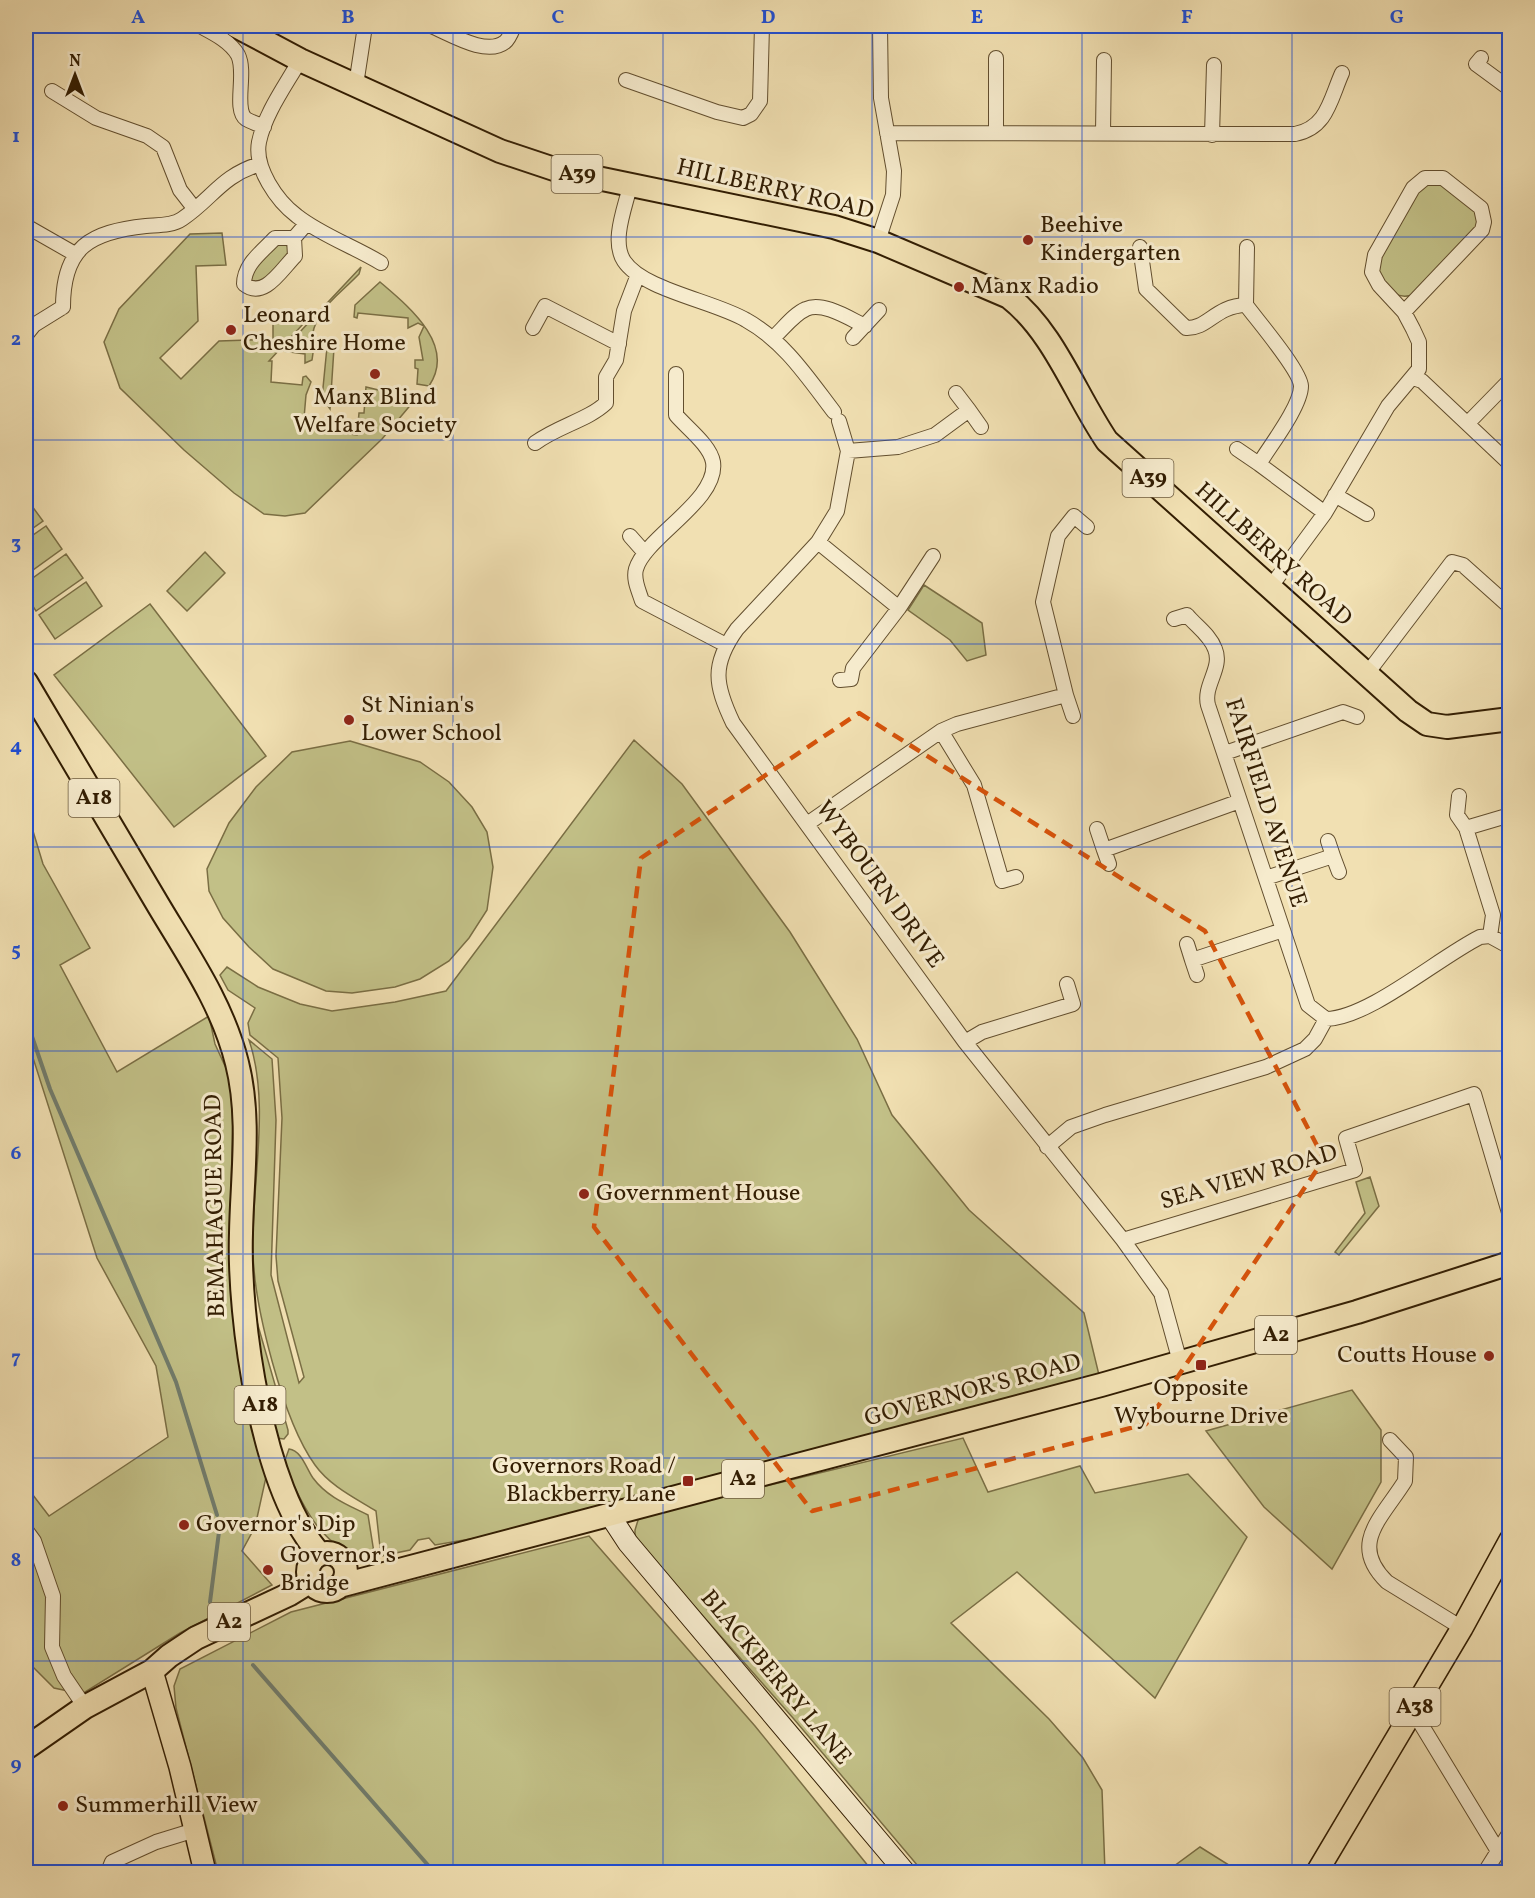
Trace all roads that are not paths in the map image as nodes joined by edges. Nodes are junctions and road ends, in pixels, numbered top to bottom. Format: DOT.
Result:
graph roads {
  1 [pos="200,26"];
  2 [pos="236,26"];
  3 [pos="365,26"];
  4 [pos="431,26"];
  5 [pos="514,26"];
  6 [pos="762,26"];
  7 [pos="880,26"];
  8 [pos="996,58"];
  9 [pos="1481,58"];
  10 [pos="300,60"];
  11 [pos="1104,60"];
  12 [pos="1214,65"];
  13 [pos="1342,73"];
  14 [pos="626,80"];
  15 [pos="356,85"];
  16 [pos="1509,89"];
  17 [pos="52,91"];
  18 [pos="264,127"];
  19 [pos="996,132"];
  20 [pos="887,133"];
  21 [pos="1103,133"];
  22 [pos="1212,135"];
  23 [pos="260,164"];
  24 [pos="630,186"];
  25 [pos="194,208"];
  26 [pos="307,223"];
  27 [pos="26,226"];
  28 [pos="294,238"];
  29 [pos="878,241"];
  30 [pos="1140,247"];
  31 [pos="1247,247"];
  32 [pos="75,254"];
  33 [pos="381,263"];
  34 [pos="637,277"];
  35 [pos="1246,305"];
  36 [pos="879,310"];
  37 [pos="1404,312"];
  38 [pos="865,326"];
  39 [pos="533,328"];
  40 [pos="26,335"];
  41 [pos="773,338"];
  42 [pos="854,338"];
  43 [pos="619,344"];
  44 [pos="676,374"];
  45 [pos="1413,378"];
  46 [pos="1509,380"];
  47 [pos="956,393"];
  48 [pos="969,410"];
  49 [pos="1468,423"];
  50 [pos="981,427"];
  51 [pos="535,443"];
  52 [pos="1238,449"];
  53 [pos="848,451"];
  54 [pos="1259,464"];
  55 [pos="1509,465"];
  56 [pos="1335,495"];
  57 [pos="1325,513"];
  58 [pos="1367,514"];
  59 [pos="1087,527"];
  60 [pos="630,536"];
  61 [pos="818,542"];
  62 [pos="645,553"];
  63 [pos="933,556"];
  64 [pos="1269,589"];
  65 [pos="1509,607"];
  66 [pos="899,608"];
  67 [pos="1173,619"];
  68 [pos="726,645"];
  69 [pos="1366,675"];
  70 [pos="840,680"];
  71 [pos="26,682"];
  72 [pos="1066,694"];
  73 [pos="1073,716"];
  74 [pos="1357,717"];
  75 [pos="1509,719"];
  76 [pos="941,732"];
  77 [pos="1225,753"];
  78 [pos="1459,796"];
  79 [pos="1240,801"];
  80 [pos="1509,815"];
  81 [pos="807,825"];
  82 [pos="1466,828"];
  83 [pos="1097,829"];
  84 [pos="1328,841"];
  85 [pos="1104,850"];
  86 [pos="1333,856"];
  87 [pos="1109,864"];
  88 [pos="1339,872"];
  89 [pos="1016,877"];
  90 [pos="1266,878"];
  91 [pos="1283,930"];
  92 [pos="1490,936"];
  93 [pos="1187,944"];
  94 [pos="1509,947"];
  95 [pos="1192,960"];
  96 [pos="1197,975"];
  97 [pos="1067,984"];
  98 [pos="1326,1019"];
  99 [pos="965,1042"];
  100 [pos="1047,1147"];
  101 [pos="1509,1216"];
  102 [pos="1123,1240"];
  103 [pos="1509,1263"];
  104 [pos="1180,1362"];
  105 [pos="1390,1440"];
  106 [pos="609,1514"];
  107 [pos="26,1530"];
  108 [pos="1508,1546"];
  109 [pos="320,1554"];
  110 [pos="446,1556"];
  111 [pos="343,1563"];
  112 [pos="310,1581"];
  113 [pos="339,1586"];
  114 [pos="1462,1628"];
  115 [pos="152,1671"];
  116 [pos="85,1707"];
  117 [pos="1413,1711"];
  118 [pos="26,1748"];
  119 [pos="195,1830"];
  120 [pos="1509,1832"];
  121 [pos="1497,1851"];
  122 [pos="108,1872"];
  123 [pos="205,1872"];
  124 [pos="905,1872"];
  125 [pos="1317,1872"];
  126 [pos="1485,1872"];
  1 -- 18 [label="street"];
  2 -- 10 [label="highway, HILLBERRY ROAD / A39"];
  3 -- 15 [label="street"];
  4 -- 5 [label="street"];
  6 -- 14 [label="street"];
  7 -- 20 [label="street"];
  8 -- 19 [label="street"];
  9 -- 16 [label="street"];
  10 -- 15 [label="highway, HILLBERRY ROAD / A39"];
  10 -- 18 [label="street"];
  11 -- 21 [label="street"];
  12 -- 22 [label="street"];
  13 -- 22 [label="street"];
  15 -- 24 [label="highway, HILLBERRY ROAD / A39"];
  17 -- 25 [label="street"];
  18 -- 23 [label="street"];
  19 -- 20 [label="street"];
  19 -- 21 [label="street"];
  20 -- 29 [label="street"];
  21 -- 22 [label="street"];
  23 -- 25 [label="street"];
  23 -- 26 [label="street"];
  24 -- 29 [label="highway, HILLBERRY ROAD / A39"];
  24 -- 34 [label="street"];
  25 -- 32 [label="street"];
  26 -- 28 [label="street"];
  26 -- 33 [label="street"];
  27 -- 32 [label="street"];
  29 -- 64 [label="highway, HILLBERRY ROAD / A39"];
  30 -- 35 [label="street"];
  31 -- 35 [label="street"];
  32 -- 40 [label="street"];
  34 -- 41 [label="street"];
  34 -- 43 [label="street"];
  35 -- 54 [label="street"];
  36 -- 38 [label="street"];
  37 -- 37 [label="street"];
  37 -- 45 [label="street"];
  38 -- 41 [label="street"];
  38 -- 42 [label="street"];
  39 -- 43 [label="street"];
  41 -- 53 [label="street, WYBOURN DRIVE"];
  43 -- 51 [label="street"];
  44 -- 62 [label="street"];
  45 -- 49 [label="street"];
  45 -- 56 [label="street"];
  46 -- 49 [label="street"];
  47 -- 48 [label="street"];
  48 -- 50 [label="street"];
  48 -- 53 [label="street"];
  49 -- 55 [label="street"];
  52 -- 54 [label="street"];
  53 -- 61 [label="street, WYBOURN DRIVE"];
  54 -- 57 [label="street"];
  56 -- 57 [label="street"];
  56 -- 58 [label="street"];
  57 -- 64 [label="street"];
  59 -- 72 [label="street"];
  60 -- 62 [label="street"];
  61 -- 66 [label="street"];
  61 -- 68 [label="street, WYBOURN DRIVE"];
  62 -- 68 [label="street"];
  63 -- 66 [label="street"];
  64 -- 69 [label="highway, HILLBERRY ROAD / A39"];
  65 -- 69 [label="street"];
  66 -- 70 [label="street"];
  67 -- 77 [label="street, FAIRFIELD AVENUE"];
  68 -- 81 [label="street, WYBOURN DRIVE"];
  69 -- 75 [label="highway, HILLBERRY ROAD / A39"];
  71 -- 109 [label="highway, BEMAHAGUE ROAD / A18"];
  72 -- 73 [label="street"];
  72 -- 76 [label="street"];
  74 -- 77 [label="street"];
  76 -- 81 [label="street"];
  76 -- 89 [label="street"];
  77 -- 79 [label="street, FAIRFIELD AVENUE"];
  78 -- 82 [label="street"];
  79 -- 85 [label="street"];
  79 -- 90 [label="street, FAIRFIELD AVENUE"];
  80 -- 82 [label="street"];
  81 -- 99 [label="street, WYBOURN DRIVE"];
  82 -- 92 [label="street"];
  83 -- 85 [label="street"];
  84 -- 86 [label="street"];
  85 -- 87 [label="street"];
  86 -- 88 [label="street"];
  86 -- 90 [label="street"];
  90 -- 91 [label="street, FAIRFIELD AVENUE"];
  91 -- 95 [label="street"];
  91 -- 98 [label="street, FAIRFIELD AVENUE"];
  92 -- 94 [label="street"];
  92 -- 98 [label="street"];
  93 -- 95 [label="street"];
  95 -- 96 [label="street"];
  97 -- 99 [label="street"];
  98 -- 100 [label="street"];
  99 -- 100 [label="street, WYBOURN DRIVE"];
  100 -- 102 [label="street, WYBOURN DRIVE"];
  101 -- 102 [label="street, SEA VIEW ROAD"];
  102 -- 104 [label="street, WYBOURN DRIVE"];
  103 -- 104 [label="highway, GOVERNOR'S ROAD / A2"];
  104 -- 106 [label="highway, GOVERNOR'S ROAD / A2"];
  105 -- 114 [label="street"];
  106 -- 110 [label="highway, GOVERNOR'S ROAD / A2"];
  106 -- 124 [label="main road, BLACKBERRY LANE"];
  107 -- 116 [label="street"];
  108 -- 114 [label="main road, A38"];
  109 -- 111 [label="highway, A2"];
  109 -- 112 [label="highway"];
  110 -- 111 [label="highway, GOVERNOR'S ROAD / A2"];
  110 -- 113 [label="highway, GOVERNOR'S ROAD / A2"];
  111 -- 113 [label="highway"];
  112 -- 113 [label="highway, A2"];
  112 -- 115 [label="highway, A2"];
  114 -- 117 [label="main road, A38"];
  115 -- 116 [label="highway, A2"];
  115 -- 119 [label="main road"];
  116 -- 118 [label="highway, A2"];
  117 -- 121 [label="street"];
  117 -- 125 [label="main road, A38"];
  119 -- 122 [label="street"];
  119 -- 123 [label="main road"];
  120 -- 121 [label="street"];
  121 -- 126 [label="street"];
}
